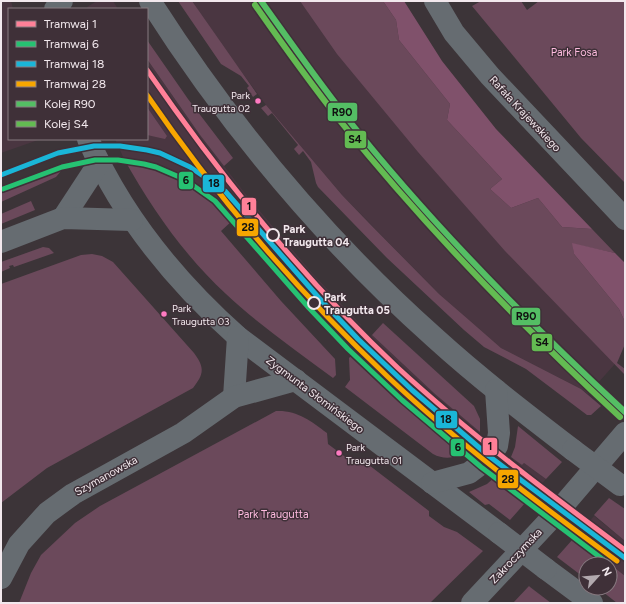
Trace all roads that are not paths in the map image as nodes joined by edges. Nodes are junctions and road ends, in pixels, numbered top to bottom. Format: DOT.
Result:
graph roads {
  1 [pos="150,1"];
  2 [pos="435,1"];
  3 [pos="88,140"];
  4 [pos="99,163"];
  5 [pos="63,218"];
  6 [pos="625,219"];
  7 [pos="132,220"];
  8 [pos="1,242"];
  9 [pos="238,337"];
  10 [pos="296,380"];
  11 [pos="496,390"];
  12 [pos="234,397"];
  13 [pos="625,433"];
  14 [pos="432,483"];
  15 [pos="623,487"];
  16 [pos="1,578"];
  17 [pos="472,603"];
  18 [pos="592,603"];
  1 -- 11 [label="main road"];
  2 -- 6 [label="main road, Rafała Krajewskiego"];
  3 -- 4 [label="main road, Zygmunta Słomińskiego"];
  4 -- 5 [label="main road"];
  4 -- 7 [label="main road, Zygmunta Słomińskiego"];
  5 -- 7 [label="main road"];
  5 -- 8 [label="main road"];
  7 -- 9 [label="main road, Zygmunta Słomińskiego"];
  9 -- 10 [label="main road, Zygmunta Słomińskiego"];
  9 -- 12 [label="main road"];
  10 -- 12 [label="main road, Szymanowska"];
  10 -- 14 [label="main road, Zygmunta Słomińskiego"];
  11 -- 14 [label="main road"];
  11 -- 15 [label="main road, bridge"];
  12 -- 16 [label="main road, Szymanowska"];
  13 -- 17 [label="main road, Zakroczymska"];
  14 -- 18 [label="main road, Zygmunta Słomińskiego, bridge"];
}
